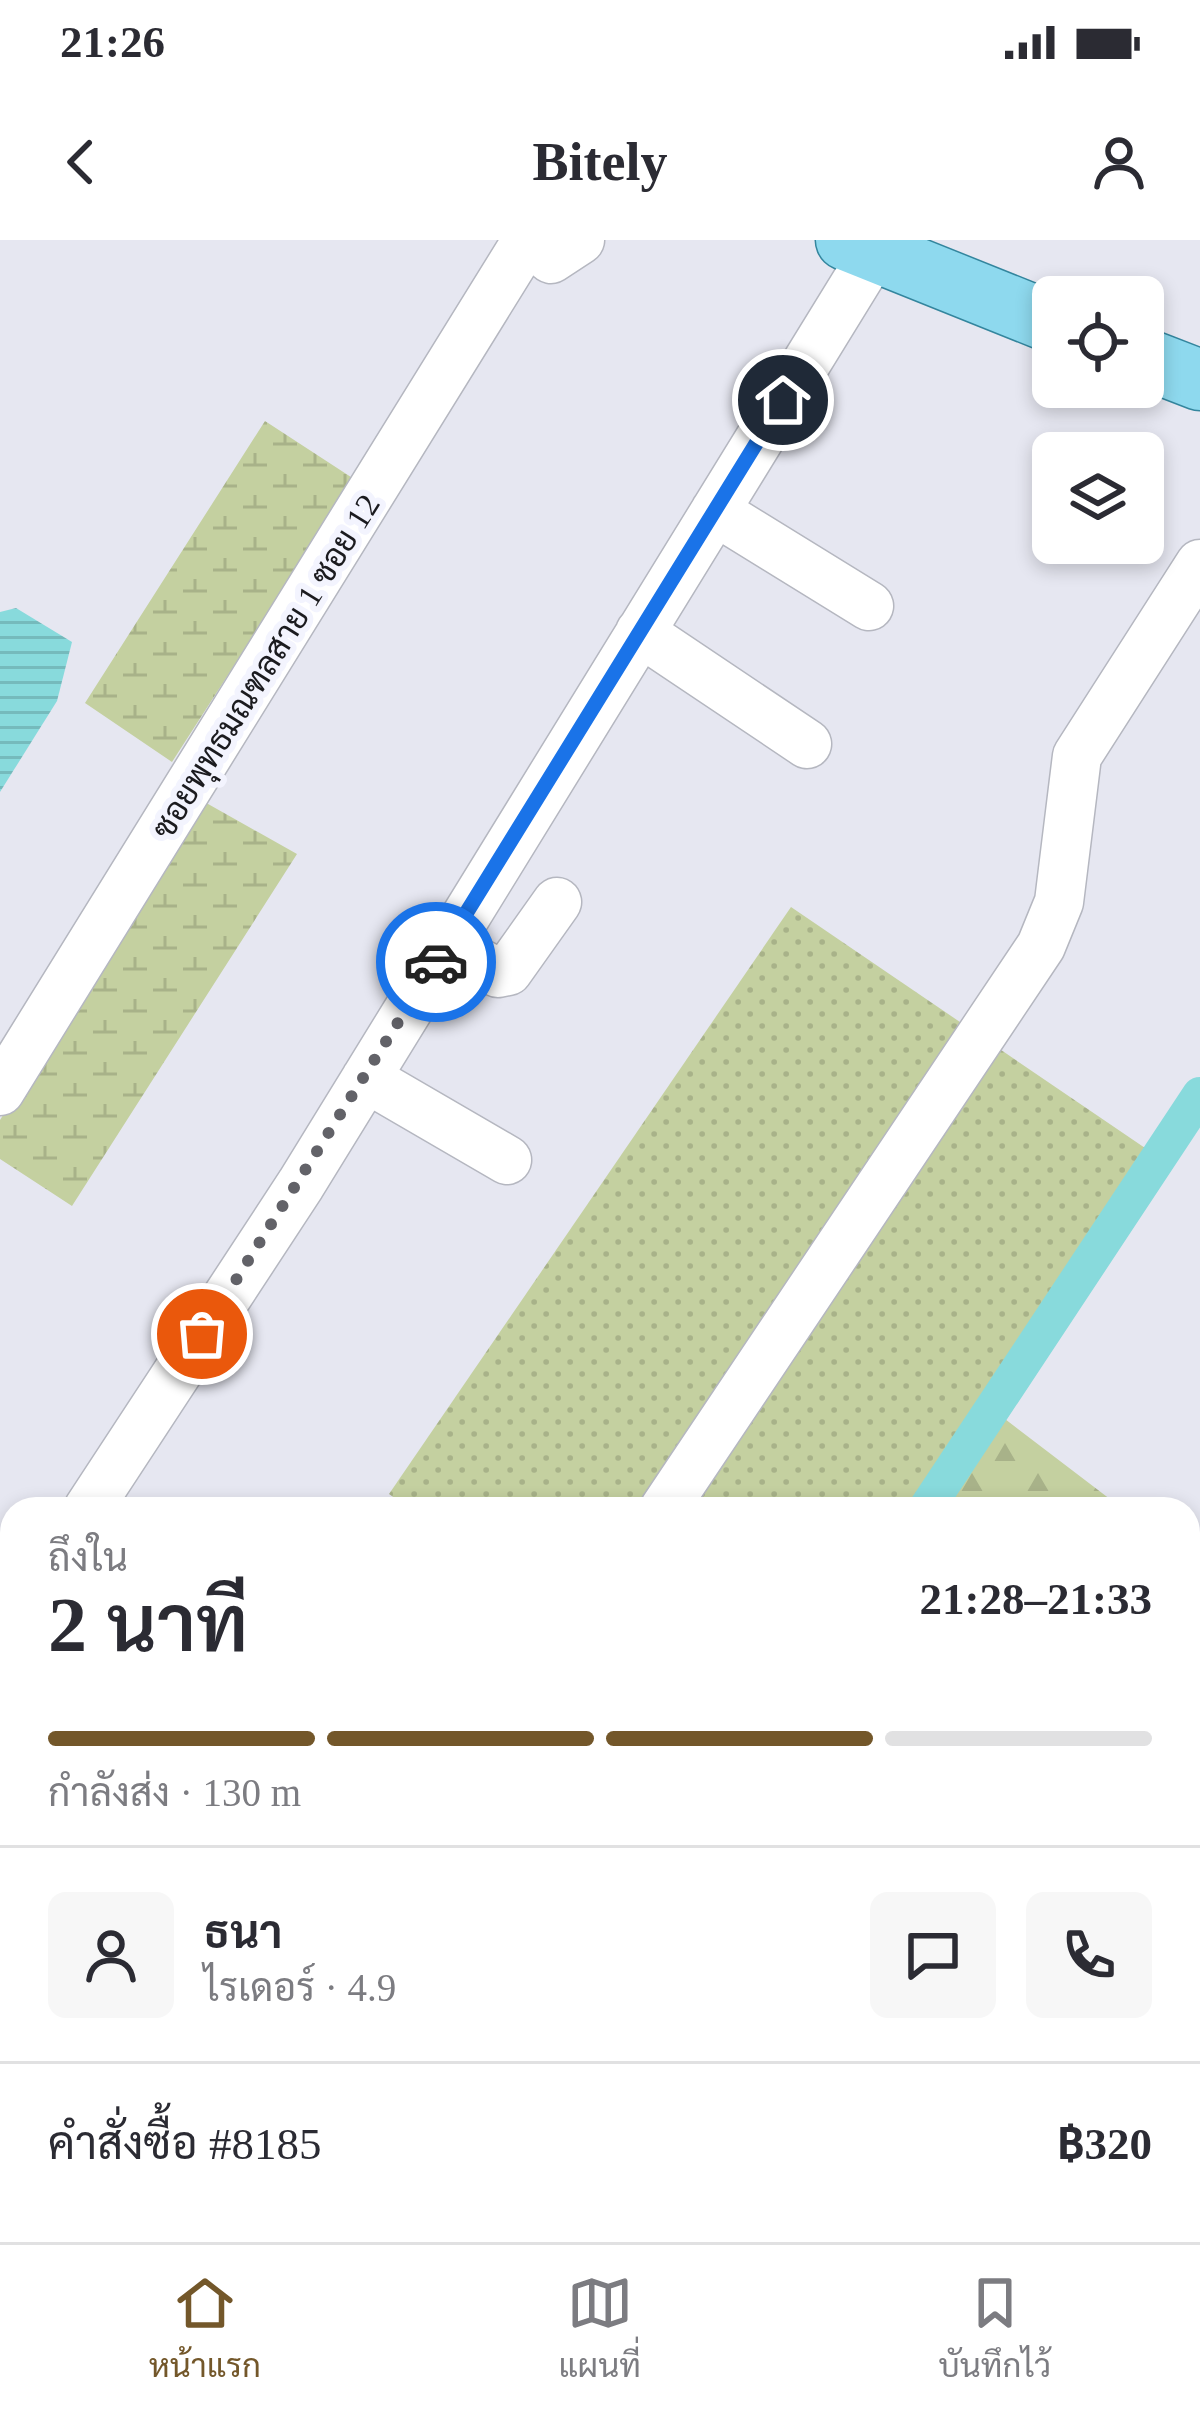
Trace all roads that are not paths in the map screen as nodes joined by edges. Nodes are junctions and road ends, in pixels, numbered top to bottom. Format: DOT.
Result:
graph roads {
  1 [pos="552,246"];
  2 [pos="860,246"];
  3 [pos="1032,314"];
  4 [pos="1164,366"];
  5 [pos="1200,380"];
  6 [pos="715,511"];
  7 [pos="1200,565"];
  8 [pos="869,606"];
  9 [pos="640,632"];
  10 [pos="808,744"];
  11 [pos="557,902"];
  12 [pos="446,945"];
  13 [pos="365,1078"];
  14 [pos="0,1091"];
  15 [pos="506,1160"];
  16 [pos="111,1497"];
  17 [pos="672,1497"];
  1 -- 14 [label="street, ซอยพุทธมณฑลสาย 1 ซอย 12"];
  2 -- 3 [label="main road"];
  2 -- 6 [label="street"];
  4 -- 5 [label="main road"];
  6 -- 8 [label="street"];
  6 -- 9 [label="street"];
  7 -- 17 [label="street"];
  9 -- 10 [label="street"];
  9 -- 12 [label="street"];
  11 -- 12 [label="street"];
  12 -- 13 [label="street"];
  13 -- 15 [label="street"];
  13 -- 16 [label="street"];
}
